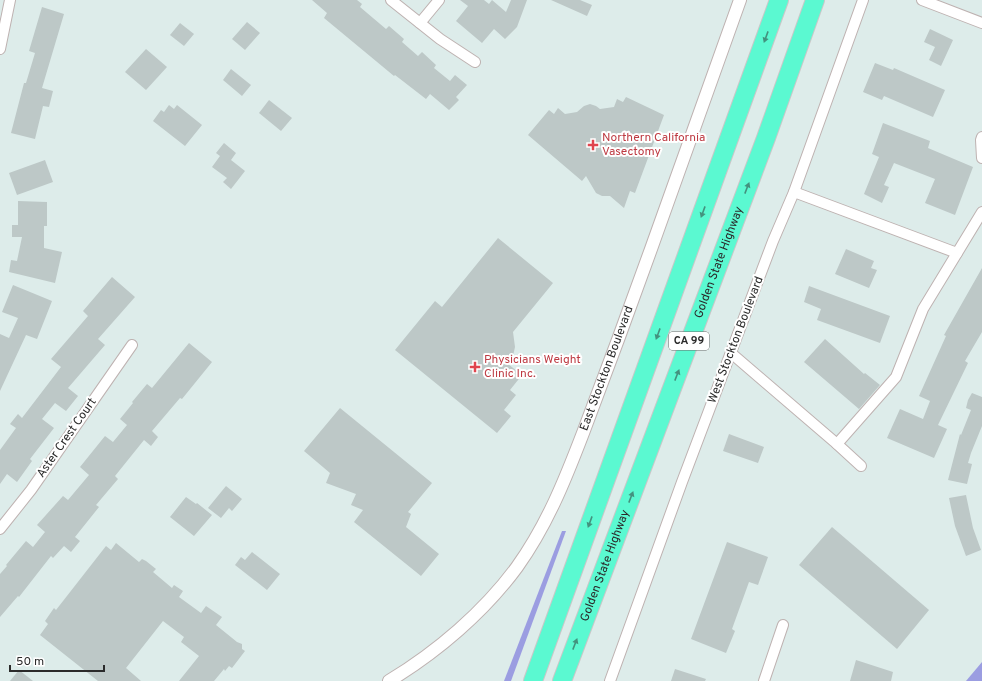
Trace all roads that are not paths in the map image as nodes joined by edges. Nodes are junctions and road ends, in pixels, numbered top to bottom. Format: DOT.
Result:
graph roads {
  1 [pos="10,0"];
  2 [pos="391,0"];
  3 [pos="439,0"];
  4 [pos="740,0"];
  5 [pos="779,0"];
  6 [pos="815,0"];
  7 [pos="863,0"];
  8 [pos="922,0"];
  9 [pos="420,23"];
  10 [pos="982,23"];
  11 [pos="0,49"];
  12 [pos="475,62"];
  13 [pos="982,137"];
  14 [pos="982,158"];
  15 [pos="794,192"];
  16 [pos="982,212"];
  17 [pos="957,253"];
  18 [pos="132,345"];
  19 [pos="731,353"];
  20 [pos="837,444"];
  21 [pos="862,466"];
  22 [pos="0,529"];
  23 [pos="783,625"];
  24 [pos="389,681"];
  25 [pos="533,681"];
  26 [pos="562,681"];
  27 [pos="610,681"];
  28 [pos="764,681"];
  1 -- 11 [label="street"];
  2 -- 9 [label="street"];
  3 -- 9 [label="street"];
  4 -- 24 [label="street, East Stockton Boulevard"];
  5 -- 25 [label="highway, CA 99, one-way"];
  26 -- 6 [label="highway, Golden State Highway / CA 99, one-way"];
  7 -- 15 [label="street, West Stockton Boulevard"];
  8 -- 10 [label="street"];
  9 -- 12 [label="street"];
  13 -- 14 [label="street"];
  15 -- 17 [label="street"];
  15 -- 19 [label="street, West Stockton Boulevard"];
  16 -- 17 [label="street"];
  17 -- 20 [label="street"];
  18 -- 22 [label="street, Aster Crest Court"];
  19 -- 20 [label="street"];
  19 -- 27 [label="street, West Stockton Boulevard"];
  20 -- 21 [label="street"];
  23 -- 28 [label="street"];
}
